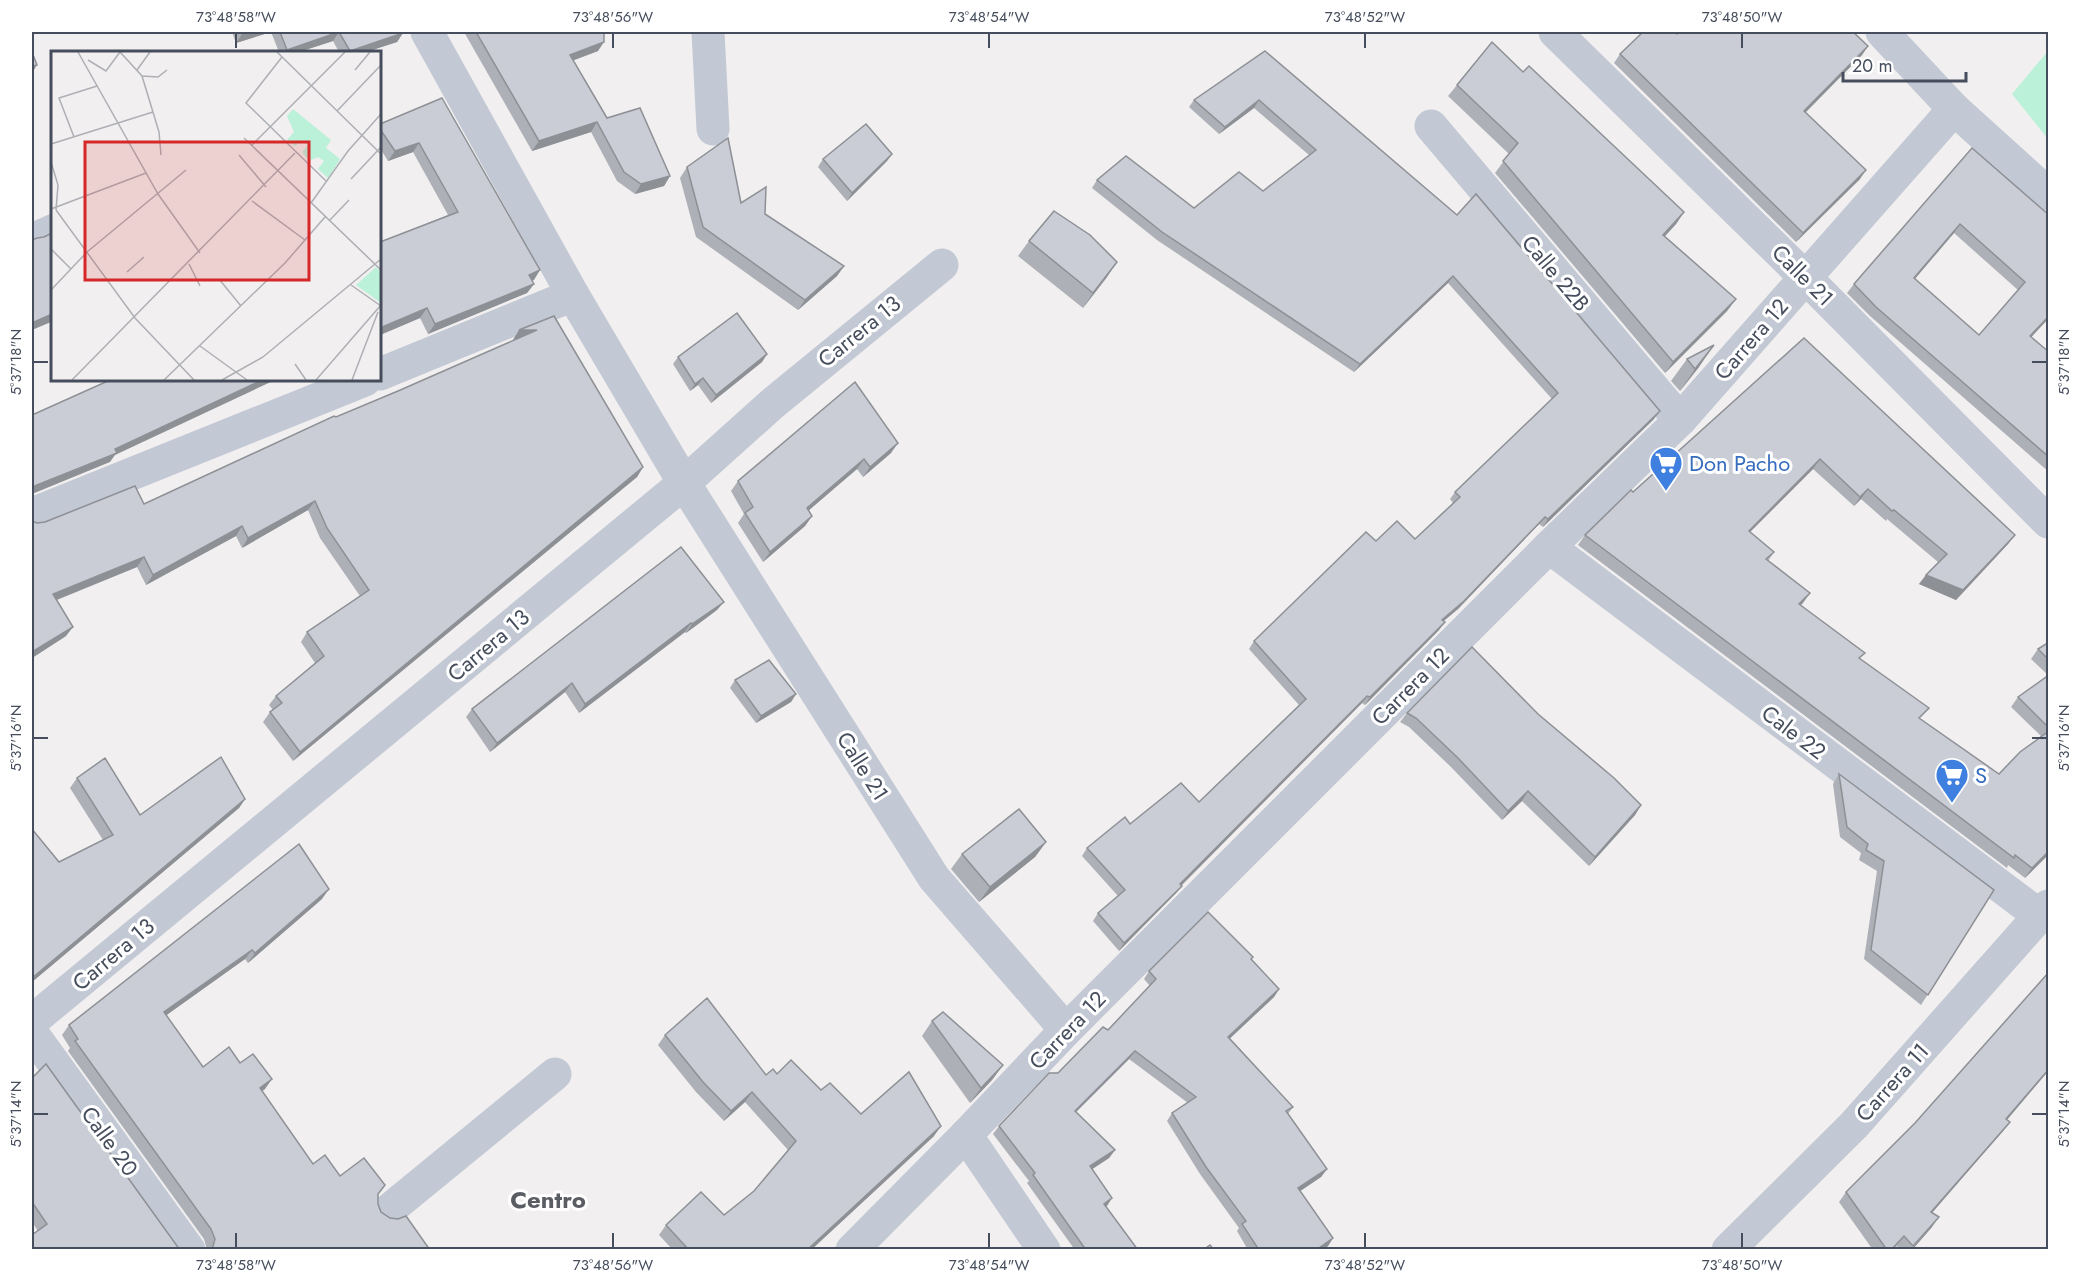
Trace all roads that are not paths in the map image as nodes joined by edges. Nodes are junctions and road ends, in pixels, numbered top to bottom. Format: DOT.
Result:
graph roads {
  1 [pos="427,32"];
  2 [pos="708,32"];
  3 [pos="1556,32"];
  4 [pos="1882,32"];
  5 [pos="1954,109"];
  6 [pos="1431,126"];
  7 [pos="713,129"];
  8 [pos="2049,194"];
  9 [pos="51,225"];
  10 [pos="32,234"];
  11 [pos="942,265"];
  12 [pos="1806,278"];
  13 [pos="573,295"];
  14 [pos="381,374"];
  15 [pos="363,381"];
  16 [pos="1680,420"];
  17 [pos="684,483"];
  18 [pos="32,514"];
  19 [pos="2049,522"];
  20 [pos="1549,547"];
  21 [pos="2044,911"];
  22 [pos="32,1021"];
  23 [pos="1066,1030"];
  24 [pos="32,1033"];
  25 [pos="555,1074"];
  26 [pos="966,1135"];
  27 [pos="389,1210"];
  28 [pos="189,1250"];
  29 [pos="852,1250"];
  30 [pos="1044,1250"];
  31 [pos="1728,1250"];
  1 -- 13 [label="street, Calle 21"];
  2 -- 7 [label="street"];
  3 -- 12 [label="street, Calle 21"];
  4 -- 5 [label="street"];
  5 -- 8 [label="street"];
  5 -- 12 [label="street, Carrera 12"];
  6 -- 16 [label="street, Calle 22B"];
  9 -- 10 [label="lane"];
  11 -- 17 [label="street, Carrera 13"];
  12 -- 16 [label="street, Carrera 12"];
  12 -- 19 [label="street, Calle 21"];
  13 -- 14 [label="street"];
  13 -- 17 [label="street, Calle 21"];
  15 -- 18 [label="street"];
  16 -- 20 [label="street, Carrera 12"];
  17 -- 22 [label="street, Carrera 13"];
  17 -- 23 [label="street, Calle 21"];
  20 -- 21 [label="street, Cale 22"];
  20 -- 23 [label="street, Carrera 12"];
  21 -- 31 [label="street, Carrera 11"];
  23 -- 26 [label="street, Carrera 12"];
  24 -- 28 [label="street, Calle 20"];
  25 -- 27 [label="street"];
  26 -- 29 [label="street, Carrera 12"];
  26 -- 30 [label="street"];
}
